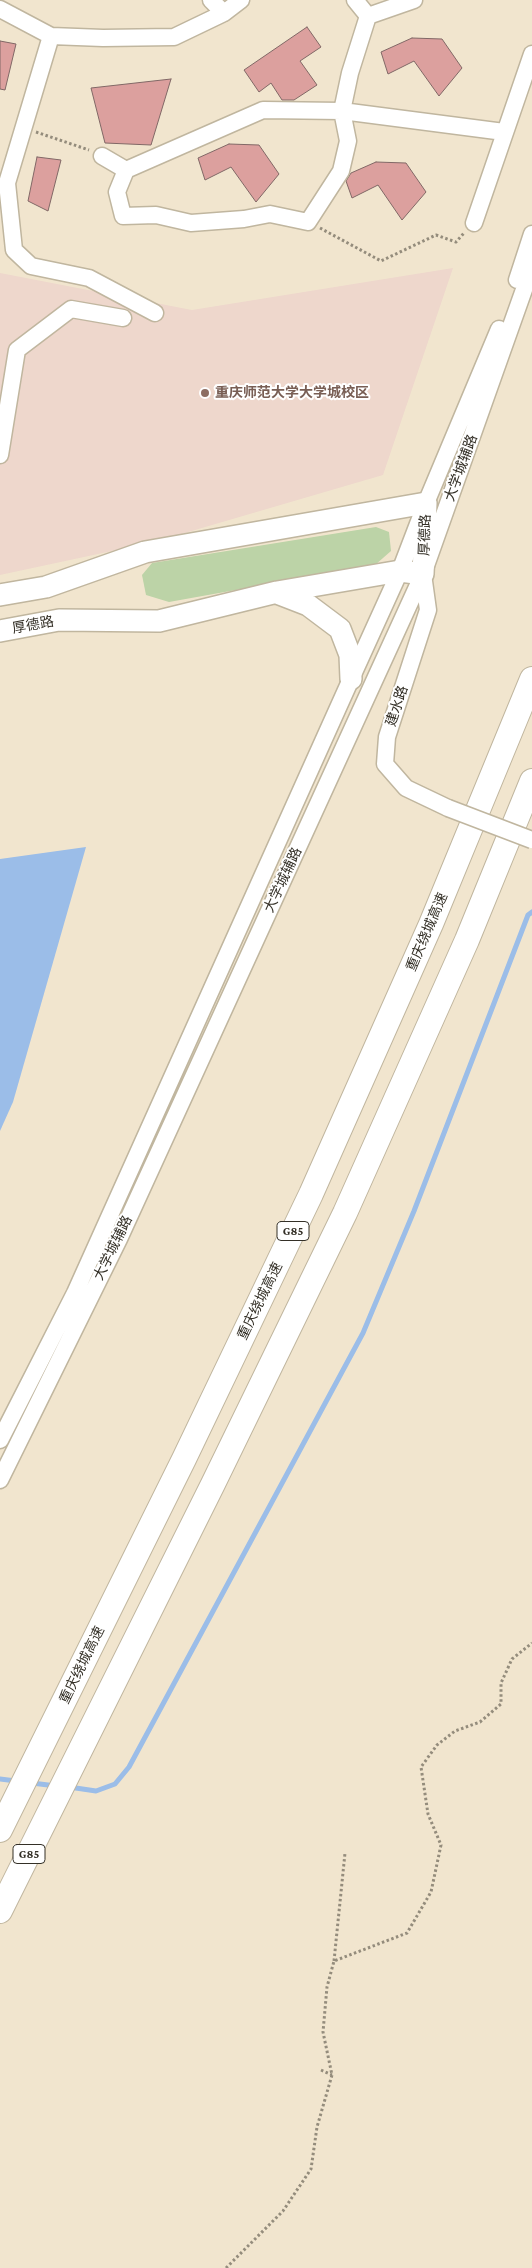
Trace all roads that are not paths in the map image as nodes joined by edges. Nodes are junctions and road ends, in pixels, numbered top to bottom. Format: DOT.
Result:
graph roads {
  1 [pos="211,0"];
  2 [pos="241,0"];
  3 [pos="355,0"];
  4 [pos="414,0"];
  5 [pos="0,9"];
  6 [pos="224,13"];
  7 [pos="368,16"];
  8 [pos="51,36"];
  9 [pos="532,54"];
  10 [pos="342,111"];
  11 [pos="504,132"];
  12 [pos="102,156"];
  13 [pos="126,170"];
  14 [pos="474,223"];
  15 [pos="532,234"];
  16 [pos="532,267"];
  17 [pos="155,313"];
  18 [pos="122,318"];
  19 [pos="0,455"];
  20 [pos="426,503"];
  21 [pos="400,571"];
  22 [pos="423,574"];
  23 [pos="277,592"];
  24 [pos="0,595"];
  25 [pos="0,631"];
  26 [pos="351,679"];
  27 [pos="532,679"];
  28 [pos="532,780"];
  29 [pos="532,840"];
  30 [pos="0,1440"];
  31 [pos="0,1480"];
  32 [pos="0,1830"];
  33 [pos="0,1912"];
  1 -- 6 [label="street"];
  2 -- 6 [label="street"];
  3 -- 7 [label="street"];
  4 -- 7 [label="street"];
  5 -- 8 [label="street"];
  6 -- 8 [label="street"];
  7 -- 10 [label="street"];
  8 -- 17 [label="street"];
  9 -- 11 [label="street"];
  10 -- 11 [label="street"];
  10 -- 13 [label="street"];
  10 -- 13 [label="street"];
  11 -- 14 [label="street"];
  12 -- 13 [label="street"];
  15 -- 20 [label="street, 大学城辅路"];
  16 -- 22 [label="street, 大学城辅路"];
  18 -- 19 [label="street"];
  20 -- 21 [label="street, 大学城辅路"];
  20 -- 22 [label="main road, 厚德路"];
  20 -- 24 [label="main road, 厚德路"];
  21 -- 22 [label="main road, 厚德路"];
  21 -- 23 [label="main road, 厚德路"];
  21 -- 26 [label="street, 大学城辅路"];
  22 -- 29 [label="street, 建水路, bridge"];
  22 -- 31 [label="street, 大学城辅路"];
  23 -- 25 [label="main road, 厚德路"];
  23 -- 26 [label="main road"];
  26 -- 30 [label="street, 大学城辅路"];
  27 -- 32 [label="highway, 重庆绕城高速 / G85"];
  28 -- 33 [label="highway, G85"];
}
